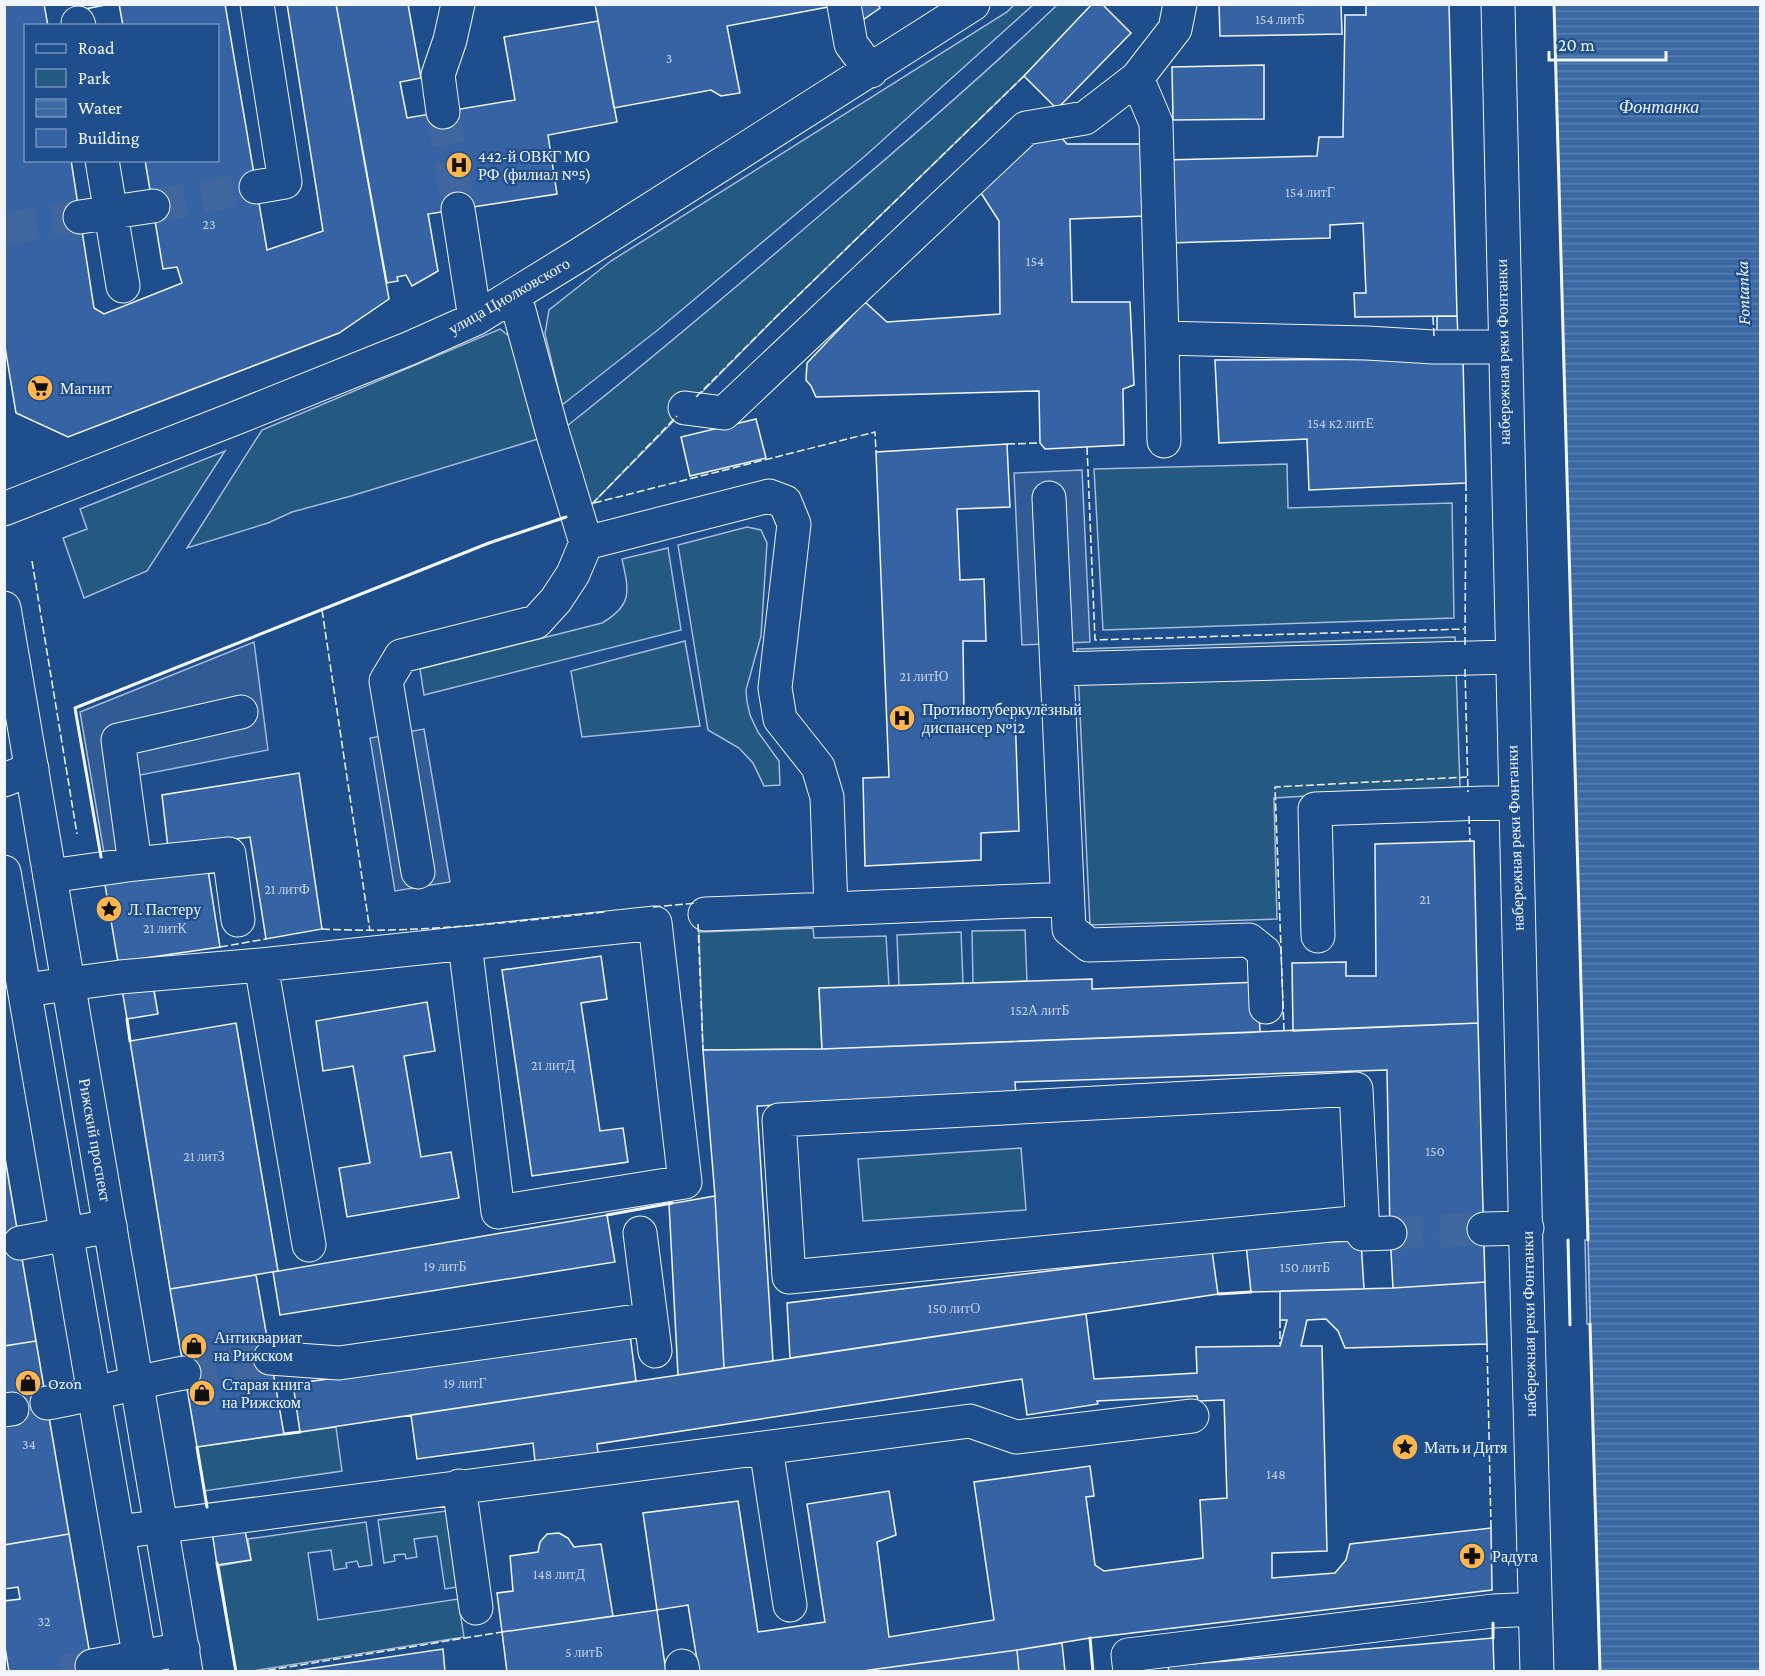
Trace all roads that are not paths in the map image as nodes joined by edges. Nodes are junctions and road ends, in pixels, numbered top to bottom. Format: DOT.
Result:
graph roads {
  1 [pos="257,4"];
  2 [pos="458,4"];
  3 [pos="844,4"];
  4 [pos="973,4"];
  5 [pos="1180,4"];
  6 [pos="1497,4"];
  7 [pos="871,71"];
  8 [pos="1137,78"];
  9 [pos="443,112"];
  10 [pos="102,162"];
  11 [pos="256,187"];
  12 [pos="153,206"];
  13 [pos="458,209"];
  14 [pos="95,215"];
  15 [pos="123,286"];
  16 [pos="515,296"];
  17 [pos="475,319"];
  18 [pos="1162,338"];
  19 [pos="1502,347"];
  20 [pos="685,408"];
  21 [pos="1164,441"];
  22 [pos="1049,498"];
  23 [pos="4,508"];
  24 [pos="586,543"];
  25 [pos="4,608"];
  26 [pos="1510,657"];
  27 [pos="1057,669"];
  28 [pos="241,712"];
  29 [pos="18,775"];
  30 [pos="1514,802"];
  31 [pos="135,864"];
  32 [pos="4,872"];
  33 [pos="418,872"];
  34 [pos="50,876"];
  35 [pos="1067,899"];
  36 [pos="831,909"];
  37 [pos="705,914"];
  38 [pos="238,920"];
  39 [pos="1318,936"];
  40 [pos="465,944"];
  41 [pos="261,965"];
  42 [pos="68,985"];
  43 [pos="25,990"];
  44 [pos="1266,1007"];
  45 [pos="110,1226"];
  46 [pos="1376,1227"];
  47 [pos="1527,1228"];
  48 [pos="1484,1229"];
  49 [pos="67,1233"];
  50 [pos="640,1233"];
  51 [pos="20,1243"];
  52 [pos="309,1245"];
  53 [pos="270,1358"];
  54 [pos="184,1372"];
  55 [pos="137,1381"];
  56 [pos="94,1394"];
  57 [pos="47,1403"];
  58 [pos="1192,1416"];
  59 [pos="766,1448"];
  60 [pos="459,1486"];
  61 [pos="161,1526"];
  62 [pos="118,1532"];
  63 [pos="790,1605"];
  64 [pos="476,1608"];
  65 [pos="1535,1609"];
  66 [pos="184,1660"];
  67 [pos="141,1664"];
  68 [pos="93,1666"];
  69 [pos="1130,1671"];
  70 [pos="1537,1671"];
  1 -- 11 [label="street"];
  2 -- 9 [label="street"];
  3 -- 7 [label="street"];
  4 -- 7 [label="street, улица Циолковского"];
  5 -- 8 [label="street"];
  6 -- 19 [label="street, набережная реки Фонтанки"];
  7 -- 16 [label="street, улица Циолковского"];
  8 -- 18 [label="street"];
  8 -- 20 [label="street"];
  10 -- 14 [label="street"];
  12 -- 14 [label="street"];
  13 -- 17 [label="street"];
  14 -- 15 [label="street"];
  16 -- 17 [label="street, улица Циолковского"];
  16 -- 24 [label="street"];
  17 -- 23 [label="street, улица Циолковского"];
  18 -- 19 [label="street"];
  18 -- 21 [label="street"];
  19 -- 26 [label="street, набережная реки Фонтанки"];
  22 -- 27 [label="street"];
  24 -- 33 [label="street"];
  24 -- 36 [label="street"];
  25 -- 29 [label="street, Рижский проспект"];
  26 -- 27 [label="street"];
  26 -- 30 [label="street, набережная реки Фонтанки"];
  27 -- 35 [label="street"];
  28 -- 31 [label="street"];
  29 -- 34 [label="street, Рижский проспект"];
  30 -- 39 [label="street"];
  30 -- 47 [label="street, набережная реки Фонтанки"];
  31 -- 34 [label="street"];
  31 -- 38 [label="street"];
  32 -- 43 [label="street"];
  34 -- 42 [label="street, Рижский проспект"];
  35 -- 36 [label="street"];
  35 -- 44 [label="street"];
  36 -- 37 [label="street"];
  40 -- 40 [label="street"];
  40 -- 41 [label="street"];
  41 -- 42 [label="street"];
  41 -- 52 [label="street"];
  42 -- 43 [label="street"];
  42 -- 45 [label="street, Рижский проспект"];
  43 -- 49 [label="street"];
  45 -- 49 [label="street"];
  45 -- 55 [label="street, Рижский проспект"];
  46 -- 46 [label="street"];
  47 -- 48 [label="street"];
  47 -- 65 [label="street, набережная реки Фонтанки"];
  49 -- 51 [label="street"];
  49 -- 56 [label="street"];
  50 -- 53 [label="street"];
  54 -- 55 [label="street"];
  55 -- 56 [label="street"];
  55 -- 61 [label="street, Рижский проспект"];
  56 -- 57 [label="street"];
  56 -- 62 [label="street"];
  58 -- 59 [label="street"];
  59 -- 60 [label="street"];
  59 -- 63 [label="street"];
  60 -- 61 [label="street"];
  60 -- 64 [label="street"];
  61 -- 62 [label="street"];
  61 -- 66 [label="street, Рижский проспект"];
  62 -- 67 [label="street"];
  65 -- 69 [label="street"];
  65 -- 70 [label="street, набережная реки Фонтанки"];
  66 -- 67 [label="street"];
  67 -- 68 [label="street"];
}
